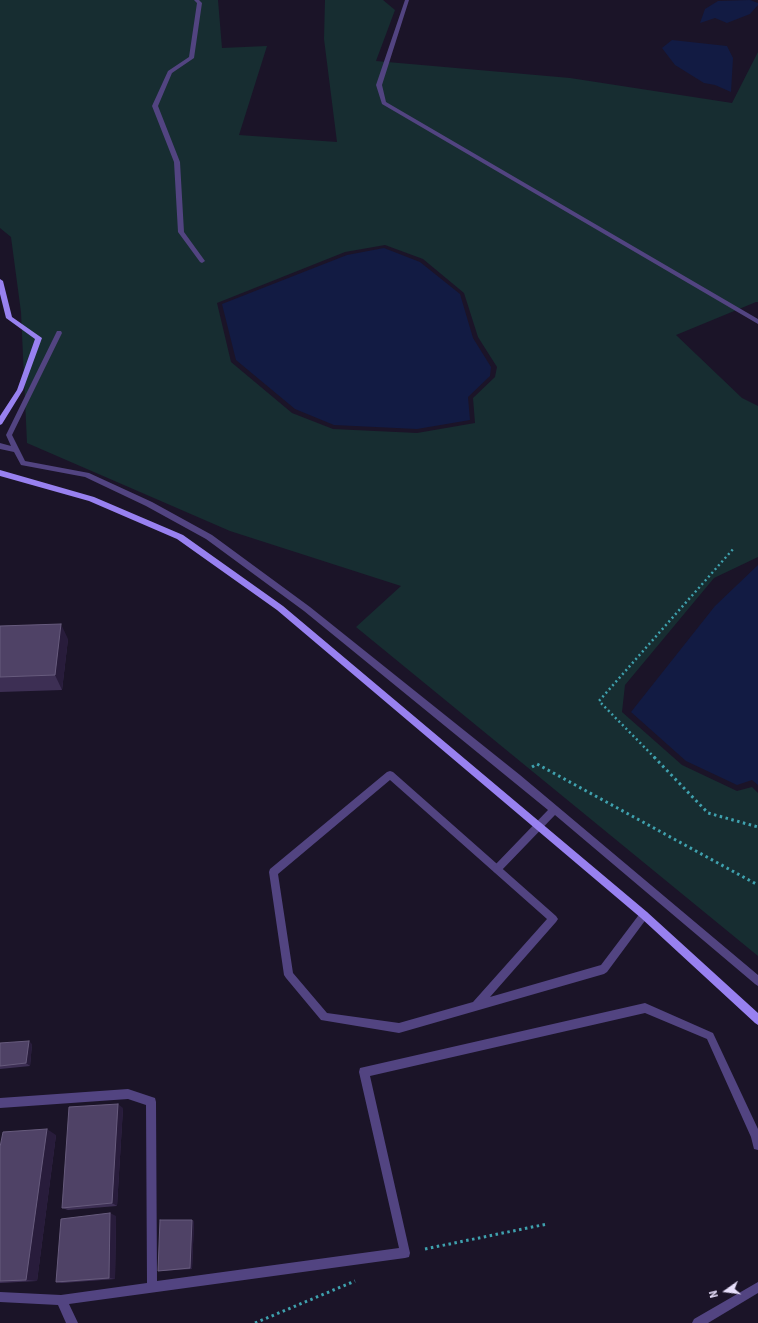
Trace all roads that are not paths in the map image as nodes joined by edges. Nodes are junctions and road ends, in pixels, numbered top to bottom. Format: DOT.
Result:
graph roads {
  1 [pos="196,0"];
  2 [pos="407,0"];
  3 [pos="202,261"];
  4 [pos="0,281"];
  5 [pos="758,322"];
  6 [pos="59,333"];
  7 [pos="0,422"];
  8 [pos="0,446"];
  9 [pos="16,450"];
  10 [pos="0,473"];
  11 [pos="554,810"];
  12 [pos="539,826"];
  13 [pos="497,869"];
  14 [pos="644,915"];
  15 [pos="758,981"];
  16 [pos="476,1006"];
  17 [pos="758,1020"];
  18 [pos="0,1103"];
  19 [pos="758,1145"];
  20 [pos="152,1287"];
  21 [pos="758,1287"];
  22 [pos="0,1297"];
  23 [pos="61,1300"];
  24 [pos="72,1323"];
  25 [pos="698,1323"];
  1 -- 3 [label="street"];
  2 -- 5 [label="street"];
  4 -- 7 [label="street"];
  6 -- 9 [label="street"];
  8 -- 9 [label="street"];
  9 -- 11 [label="street"];
  10 -- 12 [label="street"];
  11 -- 12 [label="street"];
  11 -- 15 [label="street"];
  12 -- 13 [label="street"];
  12 -- 14 [label="street"];
  13 -- 16 [label="street"];
  13 -- 16 [label="street"];
  14 -- 16 [label="street"];
  14 -- 17 [label="street"];
  18 -- 20 [label="street"];
  19 -- 20 [label="street"];
  20 -- 23 [label="street"];
  21 -- 25 [label="street"];
  22 -- 23 [label="street"];
  23 -- 24 [label="street"];
}
